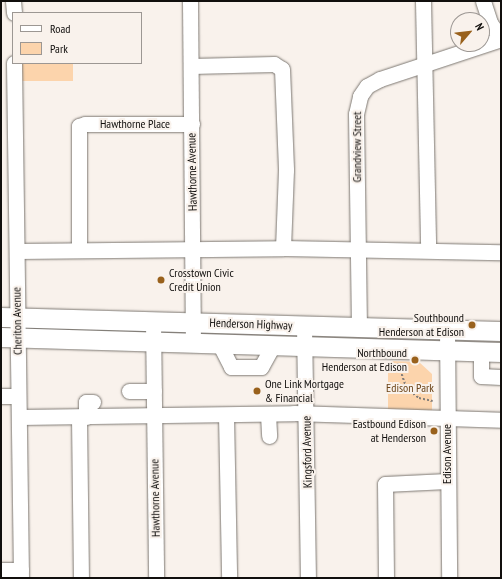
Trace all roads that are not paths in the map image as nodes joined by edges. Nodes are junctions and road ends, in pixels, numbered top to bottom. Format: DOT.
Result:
graph roads {
  1 [pos="14,1"];
  2 [pos="190,1"];
  3 [pos="423,1"];
  4 [pos="483,1"];
  5 [pos="14,12"];
  6 [pos="501,38"];
  7 [pos="14,64"];
  8 [pos="424,64"];
  9 [pos="191,66"];
  10 [pos="192,124"];
  11 [pos="193,248"];
  12 [pos="283,248"];
  13 [pos="79,249"];
  14 [pos="358,250"];
  15 [pos="428,250"];
  16 [pos="17,251"];
  17 [pos="501,252"];
  18 [pos="9,317"];
  19 [pos="153,321"];
  20 [pos="195,322"];
  21 [pos="304,326"];
  22 [pos="359,329"];
  23 [pos="447,330"];
  24 [pos="501,331"];
  25 [pos="9,337"];
  26 [pos="153,341"];
  27 [pos="194,342"];
  28 [pos="219,343"];
  29 [pos="273,345"];
  30 [pos="304,346"];
  31 [pos="446,351"];
  32 [pos="481,352"];
  33 [pos="501,352"];
  34 [pos="501,377"];
  35 [pos="129,391"];
  36 [pos="154,391"];
  37 [pos="1,396"];
  38 [pos="18,396"];
  39 [pos="93,402"];
  40 [pos="268,414"];
  41 [pos="226,415"];
  42 [pos="306,416"];
  43 [pos="19,417"];
  44 [pos="83,417"];
  45 [pos="154,417"];
  46 [pos="447,420"];
  47 [pos="501,420"];
  48 [pos="269,436"];
  49 [pos="447,481"];
  50 [pos="1,570"];
  51 [pos="21,574"];
  52 [pos="81,578"];
  53 [pos="156,578"];
  54 [pos="229,578"];
  55 [pos="308,578"];
  56 [pos="386,578"];
  57 [pos="449,578"];
  1 -- 5 [label="street"];
  2 -- 9 [label="street, Hawthorne Avenue"];
  3 -- 8 [label="street"];
  4 -- 6 [label="street"];
  6 -- 8 [label="street, Grandview Street"];
  7 -- 16 [label="street, Cheriton Avenue"];
  8 -- 14 [label="street, Grandview Street"];
  8 -- 15 [label="street"];
  9 -- 10 [label="street, Hawthorne Avenue"];
  9 -- 12 [label="street"];
  10 -- 11 [label="street, Hawthorne Avenue"];
  10 -- 13 [label="street, Hawthorne Place"];
  11 -- 12 [label="street"];
  11 -- 13 [label="street"];
  11 -- 20 [label="street, Hawthorne Avenue"];
  12 -- 14 [label="street"];
  13 -- 16 [label="street"];
  14 -- 15 [label="street"];
  14 -- 22 [label="street, Grandview Street"];
  15 -- 17 [label="street"];
  16 -- 18 [label="street, Cheriton Avenue"];
  18 -- 19 [label="main road, Henderson Highway"];
  18 -- 25 [label="street, Cheriton Avenue"];
  19 -- 20 [label="main road, Henderson Highway"];
  19 -- 26 [label="street, Hawthorne Avenue"];
  20 -- 21 [label="main road, Henderson Highway"];
  20 -- 27 [label="street, Hawthorne Avenue"];
  21 -- 22 [label="main road, Henderson Highway"];
  21 -- 30 [label="street, Kingsford Avenue"];
  22 -- 23 [label="main road, Henderson Highway"];
  23 -- 24 [label="main road, Henderson Highway"];
  23 -- 31 [label="street, Edison Avenue"];
  25 -- 26 [label="main road, Henderson Highway"];
  25 -- 38 [label="street, Cheriton Avenue"];
  26 -- 27 [label="main road, Henderson Highway"];
  26 -- 36 [label="street, Hawthorne Avenue"];
  27 -- 28 [label="main road, Henderson Highway"];
  28 -- 29 [label="main road, Henderson Highway"];
  28 -- 29 [label="street"];
  29 -- 30 [label="main road, Henderson Highway"];
  30 -- 31 [label="main road, Henderson Highway"];
  30 -- 42 [label="street, Kingsford Avenue"];
  31 -- 32 [label="main road, Henderson Highway"];
  31 -- 46 [label="street, Edison Avenue"];
  32 -- 33 [label="main road, Henderson Highway"];
  32 -- 34 [label="street"];
  35 -- 36 [label="street"];
  36 -- 45 [label="street, Hawthorne Avenue"];
  37 -- 38 [label="street"];
  38 -- 43 [label="street, Cheriton Avenue"];
  39 -- 44 [label="street"];
  40 -- 41 [label="street"];
  40 -- 42 [label="street"];
  40 -- 48 [label="street"];
  41 -- 45 [label="street"];
  41 -- 54 [label="street"];
  42 -- 46 [label="street"];
  42 -- 55 [label="street, Kingsford Avenue"];
  43 -- 44 [label="street"];
  43 -- 51 [label="street, Cheriton Avenue"];
  44 -- 45 [label="street"];
  44 -- 52 [label="street"];
  45 -- 53 [label="street, Hawthorne Avenue"];
  46 -- 47 [label="street"];
  46 -- 49 [label="street, Edison Avenue"];
  49 -- 56 [label="street"];
  49 -- 57 [label="street, Edison Avenue"];
  50 -- 51 [label="street"];
}
